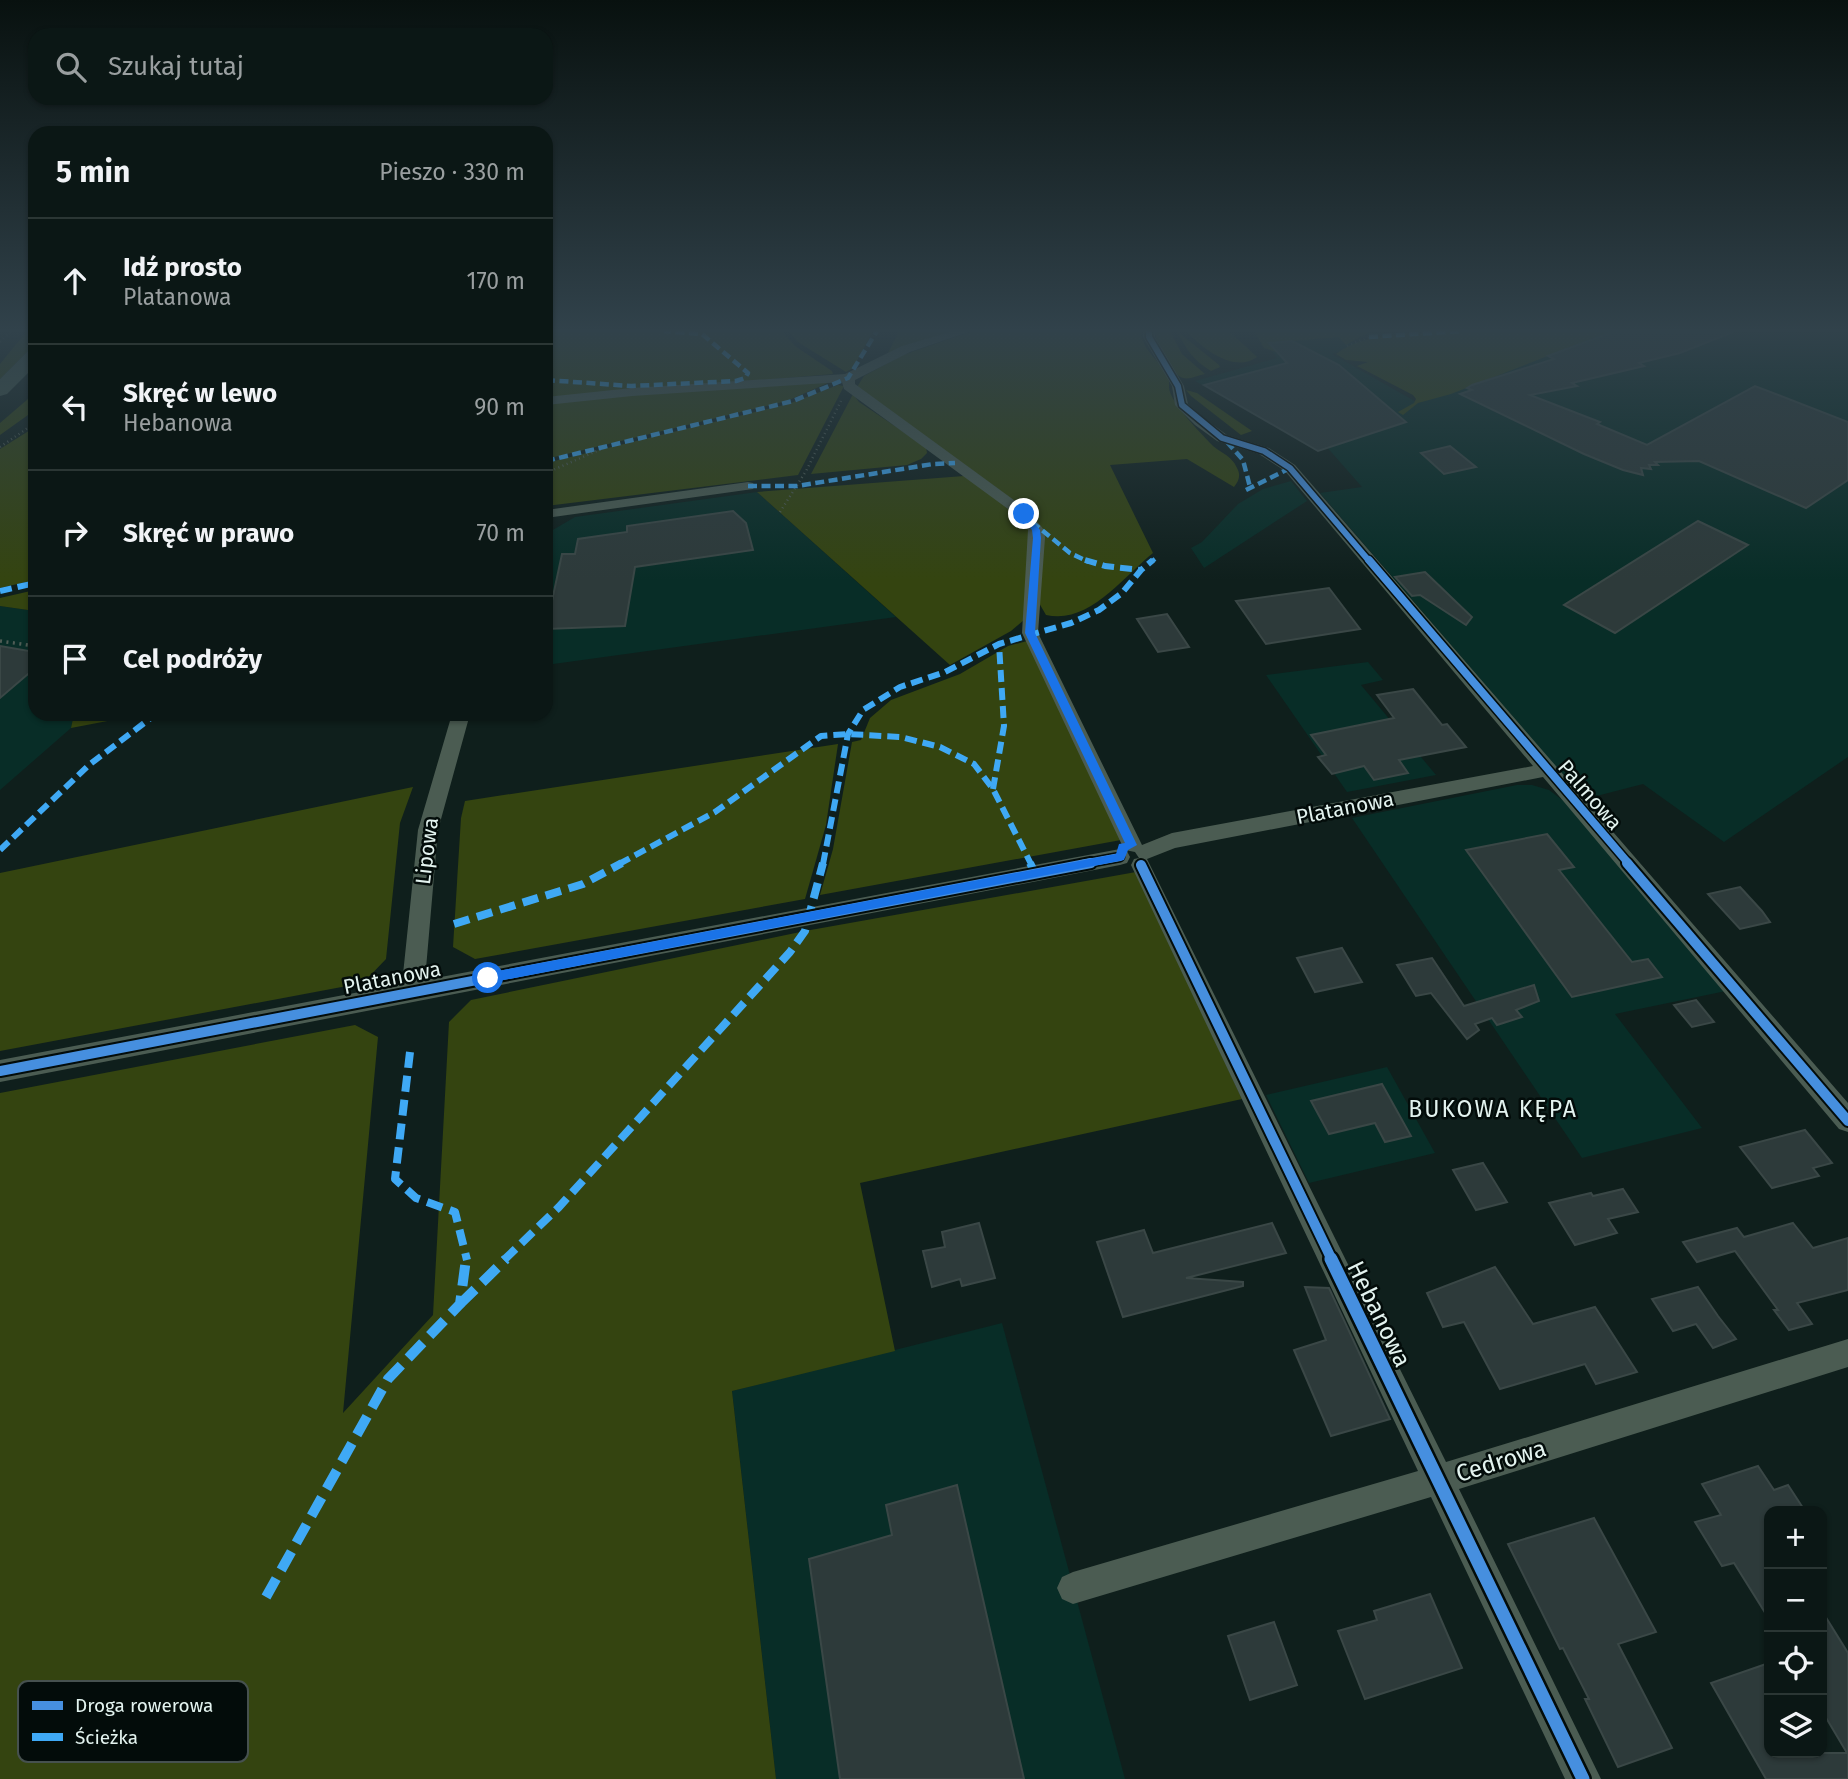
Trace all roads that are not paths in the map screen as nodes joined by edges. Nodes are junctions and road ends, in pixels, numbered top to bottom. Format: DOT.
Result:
graph roads {
  1 [pos="887,414"];
  2 [pos="1191,414"];
  3 [pos="748,486"];
  4 [pos="553,513"];
  5 [pos="459,721"];
  6 [pos="1546,770"];
  7 [pos="1134,855"];
  8 [pos="413,992"];
  9 [pos="0,1071"];
  10 [pos="1848,1121"];
  11 [pos="1848,1353"];
  12 [pos="1438,1480"];
  13 [pos="1073,1588"];
  14 [pos="1583,1779"];
  1 -- 7 [label="street, Hebanowa"];
  2 -- 6 [label="street, Palmowa"];
  3 -- 4 [label="street"];
  5 -- 8 [label="street, Lipowa"];
  6 -- 7 [label="street, Platanowa"];
  6 -- 10 [label="street, Palmowa"];
  7 -- 8 [label="street, Platanowa"];
  7 -- 12 [label="street, Hebanowa"];
  8 -- 9 [label="street, Platanowa"];
  11 -- 12 [label="street, Cedrowa"];
  12 -- 13 [label="street, Cedrowa"];
  12 -- 14 [label="street, Hebanowa"];
}
